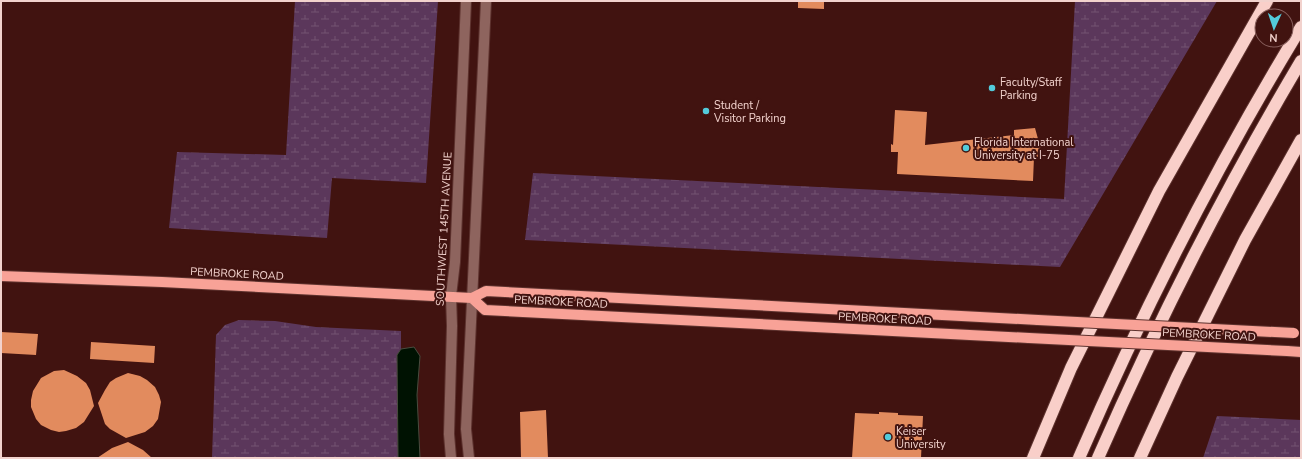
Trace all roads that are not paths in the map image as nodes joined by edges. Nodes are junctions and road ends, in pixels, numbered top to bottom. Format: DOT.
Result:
graph roads {
  1 [pos="466,1"];
  2 [pos="486,1"];
  3 [pos="1267,1"];
  4 [pos="1301,27"];
  5 [pos="1301,61"];
  6 [pos="1301,140"];
  7 [pos="1,276"];
  8 [pos="451,296"];
  9 [pos="472,298"];
  10 [pos="1298,333"];
  11 [pos="1301,352"];
  12 [pos="451,458"];
  13 [pos="469,458"];
  14 [pos="1033,458"];
  15 [pos="1079,458"];
  16 [pos="1098,458"];
  17 [pos="1140,458"];
  1 -- 8 [label="street, SOUTHWEST 145TH AVENUE"];
  2 -- 9 [label="street"];
  3 -- 14 [label="highway"];
  4 -- 15 [label="highway"];
  5 -- 16 [label="highway"];
  6 -- 17 [label="highway"];
  7 -- 8 [label="main road, PEMBROKE ROAD"];
  8 -- 9 [label="main road, PEMBROKE ROAD"];
  8 -- 12 [label="street, SOUTHWEST 145TH AVENUE"];
  9 -- 10 [label="main road, PEMBROKE ROAD, bridge"];
  9 -- 11 [label="main road, PEMBROKE ROAD, bridge"];
  9 -- 13 [label="street"];
}
